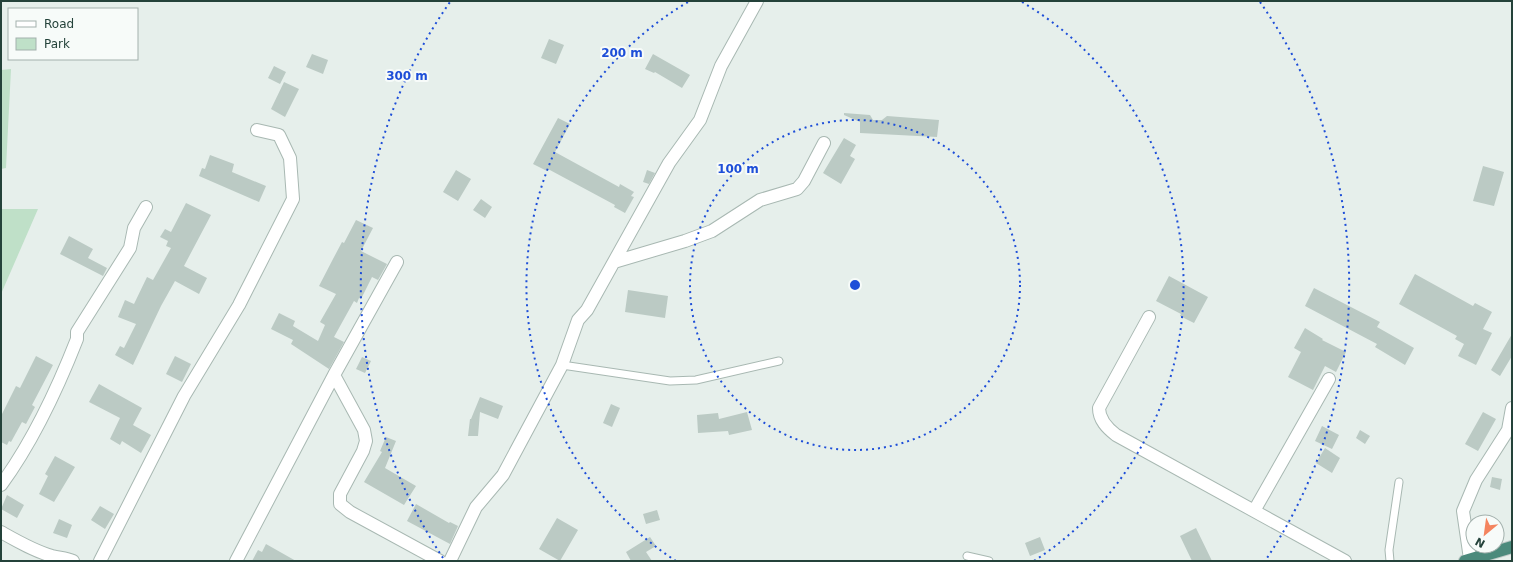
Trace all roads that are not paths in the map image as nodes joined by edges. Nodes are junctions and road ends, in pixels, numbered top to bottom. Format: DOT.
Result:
graph roads {
  1 [pos="757,1"];
  2 [pos="257,130"];
  3 [pos="824,143"];
  4 [pos="146,207"];
  5 [pos="397,262"];
  6 [pos="614,262"];
  7 [pos="1149,317"];
  8 [pos="779,361"];
  9 [pos="562,365"];
  10 [pos="334,375"];
  11 [pos="1329,379"];
  12 [pos="1512,408"];
  13 [pos="1399,482"];
  14 [pos="1,484"];
  15 [pos="1254,511"];
  16 [pos="1,532"];
  17 [pos="1512,547"];
  18 [pos="967,556"];
  19 [pos="1467,560"];
  20 [pos="73,561"];
  21 [pos="100,561"];
  22 [pos="236,561"];
  23 [pos="440,561"];
  24 [pos="450,561"];
  25 [pos="989,561"];
  26 [pos="1345,561"];
  27 [pos="1390,561"];
  1 -- 6 [label="street"];
  2 -- 21 [label="street"];
  3 -- 6 [label="street"];
  4 -- 14 [label="street"];
  5 -- 10 [label="street"];
  6 -- 9 [label="street"];
  7 -- 15 [label="street"];
  8 -- 9 [label="lane"];
  9 -- 24 [label="street"];
  10 -- 22 [label="street"];
  10 -- 23 [label="street"];
  11 -- 15 [label="street"];
  12 -- 19 [label="street"];
  13 -- 27 [label="lane"];
  15 -- 26 [label="street"];
  16 -- 20 [label="street"];
  17 -- 19 [label="highway"];
  18 -- 25 [label="lane"];
}
